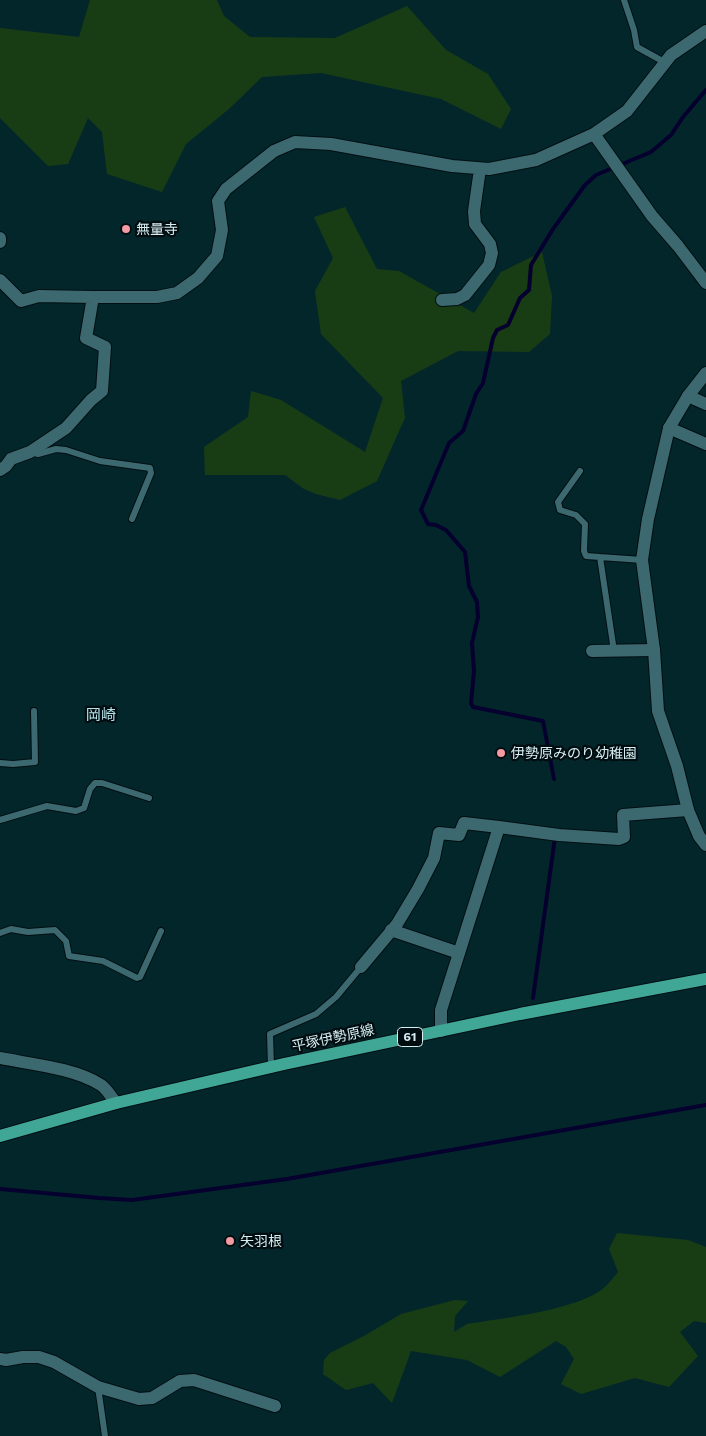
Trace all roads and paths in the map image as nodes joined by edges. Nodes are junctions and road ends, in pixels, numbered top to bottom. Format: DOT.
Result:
graph roads {
  1 [pos="624,0"];
  2 [pos="706,31"];
  3 [pos="666,63"];
  4 [pos="594,134"];
  5 [pos="480,169"];
  6 [pos="0,238"];
  7 [pos="0,242"];
  8 [pos="0,280"];
  9 [pos="706,283"];
  10 [pos="93,297"];
  11 [pos="442,300"];
  12 [pos="706,373"];
  13 [pos="688,396"];
  14 [pos="706,404"];
  15 [pos="669,428"];
  16 [pos="706,444"];
  17 [pos="30,452"];
  18 [pos="0,470"];
  19 [pos="580,470"];
  20 [pos="132,519"];
  21 [pos="600,557"];
  22 [pos="642,560"];
  23 [pos="654,650"];
  24 [pos="614,651"];
  25 [pos="592,652"];
  26 [pos="34,711"];
  27 [pos="0,763"];
  28 [pos="149,798"];
  29 [pos="688,810"];
  30 [pos="0,820"];
  31 [pos="499,827"];
  32 [pos="706,845"];
  33 [pos="392,930"];
  34 [pos="161,931"];
  35 [pos="0,933"];
  36 [pos="459,953"];
  37 [pos="361,967"];
  38 [pos="706,978"];
  39 [pos="441,1031"];
  40 [pos="0,1058"];
  41 [pos="271,1067"];
  42 [pos="116,1103"];
  43 [pos="0,1136"];
  44 [pos="0,1359"];
  45 [pos="98,1387"];
  46 [pos="275,1406"];
  47 [pos="105,1436"];
  1 -- 3 [label="lane"];
  2 -- 3 [label="street"];
  3 -- 4 [label="street"];
  4 -- 5 [label="street"];
  4 -- 9 [label="street"];
  5 -- 10 [label="street"];
  5 -- 11 [label="street"];
  6 -- 7 [label="street"];
  8 -- 10 [label="street"];
  10 -- 17 [label="street"];
  12 -- 13 [label="street"];
  13 -- 14 [label="street"];
  13 -- 15 [label="street"];
  15 -- 16 [label="street"];
  15 -- 22 [label="street"];
  17 -- 18 [label="street"];
  17 -- 20 [label="lane"];
  19 -- 21 [label="lane"];
  21 -- 22 [label="lane"];
  21 -- 24 [label="lane"];
  22 -- 23 [label="street"];
  23 -- 24 [label="street"];
  23 -- 29 [label="street"];
  24 -- 25 [label="street"];
  26 -- 27 [label="lane"];
  28 -- 30 [label="lane"];
  29 -- 31 [label="street"];
  29 -- 32 [label="street"];
  31 -- 33 [label="street"];
  31 -- 36 [label="street"];
  33 -- 36 [label="street"];
  33 -- 37 [label="street"];
  34 -- 35 [label="lane"];
  36 -- 39 [label="street"];
  37 -- 41 [label="lane"];
  38 -- 39 [label="main road, 平塚伊勢原線 / 61"];
  39 -- 41 [label="main road, 平塚伊勢原線 / 61"];
  40 -- 42 [label="street"];
  41 -- 42 [label="main road, 平塚伊勢原線 / 61"];
  42 -- 43 [label="main road, 平塚伊勢原線 / 61"];
  44 -- 45 [label="street"];
  45 -- 46 [label="street"];
  45 -- 47 [label="lane"];
}
